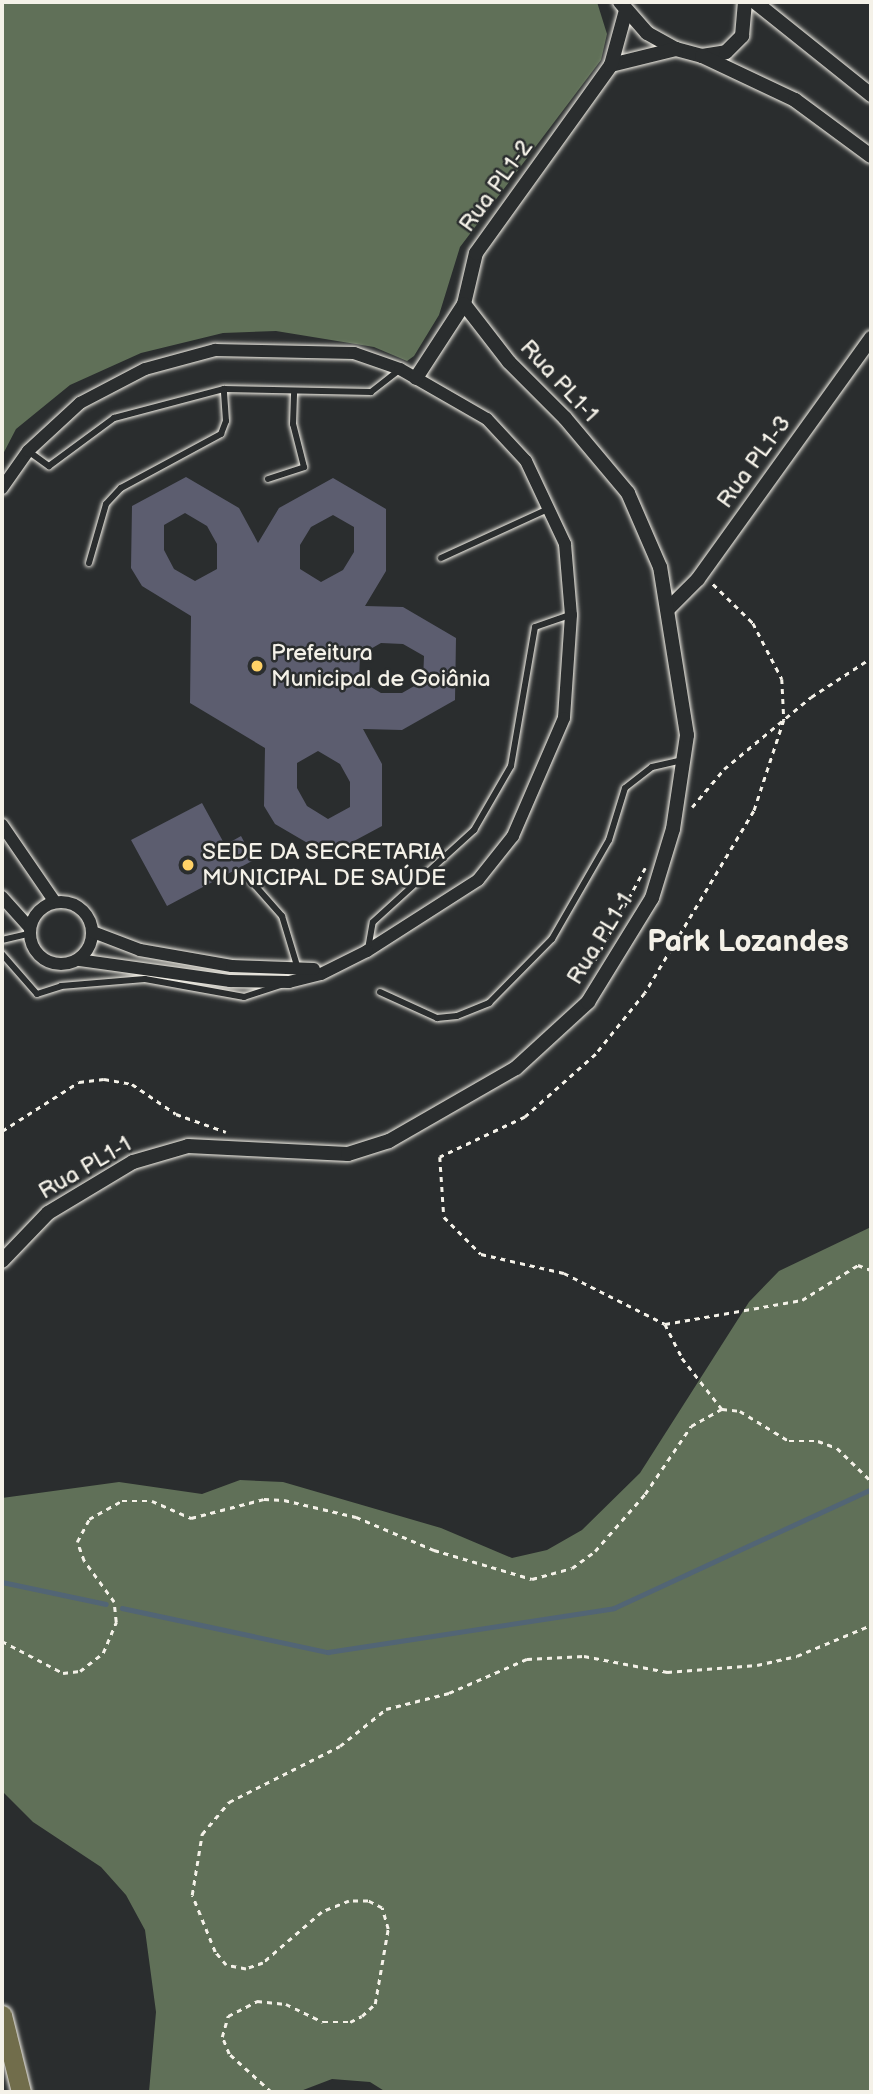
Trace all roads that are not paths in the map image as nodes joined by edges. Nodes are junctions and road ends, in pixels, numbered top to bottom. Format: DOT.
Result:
graph roads {
  1 [pos="745,2"];
  2 [pos="755,2"];
  3 [pos="623,6"];
  4 [pos="676,49"];
  5 [pos="702,56"];
  6 [pos="611,65"];
  7 [pos="871,95"];
  8 [pos="871,156"];
  9 [pos="464,304"];
  10 [pos="871,338"];
  11 [pos="400,369"];
  12 [pos="416,378"];
  13 [pos="224,389"];
  14 [pos="295,391"];
  15 [pos="29,451"];
  16 [pos="268,479"];
  17 [pos="2,488"];
  18 [pos="548,509"];
  19 [pos="441,558"];
  20 [pos="89,563"];
  21 [pos="668,609"];
  22 [pos="571,615"];
  23 [pos="683,760"];
  24 [pos="2,825"];
  25 [pos="251,881"];
  26 [pos="2,897"];
  27 [pos="55,902"];
  28 [pos="29,931"];
  29 [pos="93,932"];
  30 [pos="2,940"];
  31 [pos="140,950"];
  32 [pos="367,951"];
  33 [pos="2,954"];
  34 [pos="78,960"];
  35 [pos="331,967"];
  36 [pos="298,971"];
  37 [pos="143,973"];
  38 [pos="289,982"];
  39 [pos="380,992"];
  40 [pos="2,1261"];
  41 [pos="2,2015"];
  42 [pos="21,2092"];
  1 -- 5 [label="street"];
  2 -- 7 [label="street"];
  3 -- 4 [label="street"];
  3 -- 6 [label="street, Rua PL1-2"];
  4 -- 5 [label="street"];
  4 -- 6 [label="street"];
  5 -- 8 [label="street"];
  6 -- 9 [label="street, Rua PL1-2"];
  9 -- 12 [label="street, Rua PL1-2"];
  9 -- 21 [label="street, Rua PL1-1"];
  10 -- 21 [label="street, Rua PL1-3"];
  11 -- 12 [label="street"];
  11 -- 14 [label="lane"];
  11 -- 15 [label="street"];
  12 -- 18 [label="street"];
  13 -- 14 [label="lane"];
  13 -- 15 [label="lane"];
  13 -- 20 [label="lane"];
  14 -- 16 [label="lane"];
  15 -- 17 [label="street"];
  18 -- 19 [label="lane"];
  18 -- 22 [label="street"];
  21 -- 23 [label="street, Rua PL1-1"];
  22 -- 32 [label="street"];
  22 -- 32 [label="lane"];
  23 -- 39 [label="lane"];
  23 -- 40 [label="street, Rua PL1-1"];
  24 -- 27 [label="street"];
  25 -- 36 [label="lane"];
  26 -- 28 [label="street"];
  27 -- 28 [label="street"];
  27 -- 29 [label="street"];
  28 -- 30 [label="lane"];
  28 -- 34 [label="street"];
  29 -- 31 [label="street"];
  29 -- 34 [label="street"];
  31 -- 36 [label="street"];
  31 -- 37 [label="lane"];
  32 -- 35 [label="street"];
  33 -- 37 [label="lane"];
  34 -- 37 [label="street"];
  35 -- 36 [label="street"];
  35 -- 38 [label="street"];
  36 -- 38 [label="lane"];
  37 -- 38 [label="street"];
  41 -- 42 [label="main road"];
}
